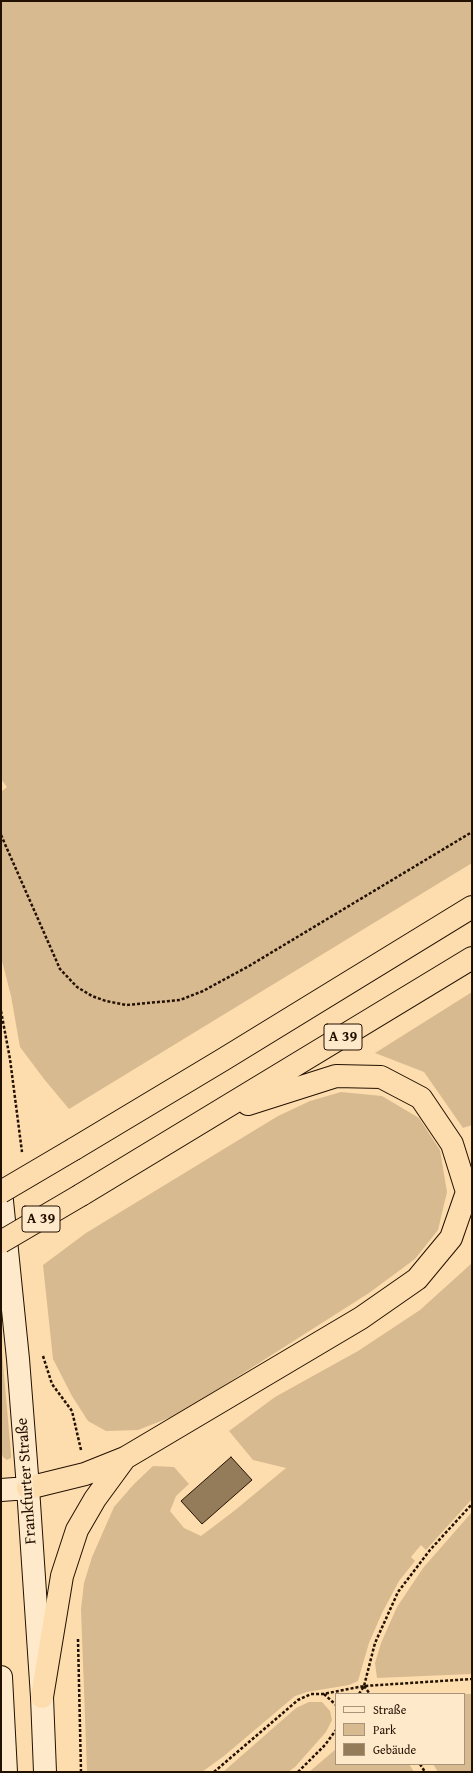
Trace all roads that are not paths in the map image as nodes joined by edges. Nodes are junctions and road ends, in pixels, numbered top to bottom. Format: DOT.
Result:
graph roads {
  1 [pos="472,907"];
  2 [pos="472,958"];
  3 [pos="214,1115"];
  4 [pos="469,1186"];
  5 [pos="1,1191"];
  6 [pos="1,1242"];
  7 [pos="126,1458"];
  8 [pos="28,1488"];
  9 [pos="1,1490"];
  10 [pos="1,1678"];
  11 [pos="42,1697"];
  12 [pos="6,1772"];
  13 [pos="45,1772"];
  1 -- 5 [label="highway, A 39, bridge"];
  2 -- 3 [label="highway, A 39"];
  3 -- 4 [label="highway"];
  3 -- 6 [label="highway, A 39, bridge"];
  4 -- 7 [label="highway"];
  5 -- 8 [label="street, Frankfurter Straße"];
  7 -- 8 [label="highway"];
  7 -- 11 [label="highway"];
  8 -- 9 [label="street"];
  8 -- 11 [label="street, Frankfurter Straße"];
  10 -- 12 [label="street"];
  11 -- 13 [label="street, Frankfurter Straße"];
}
